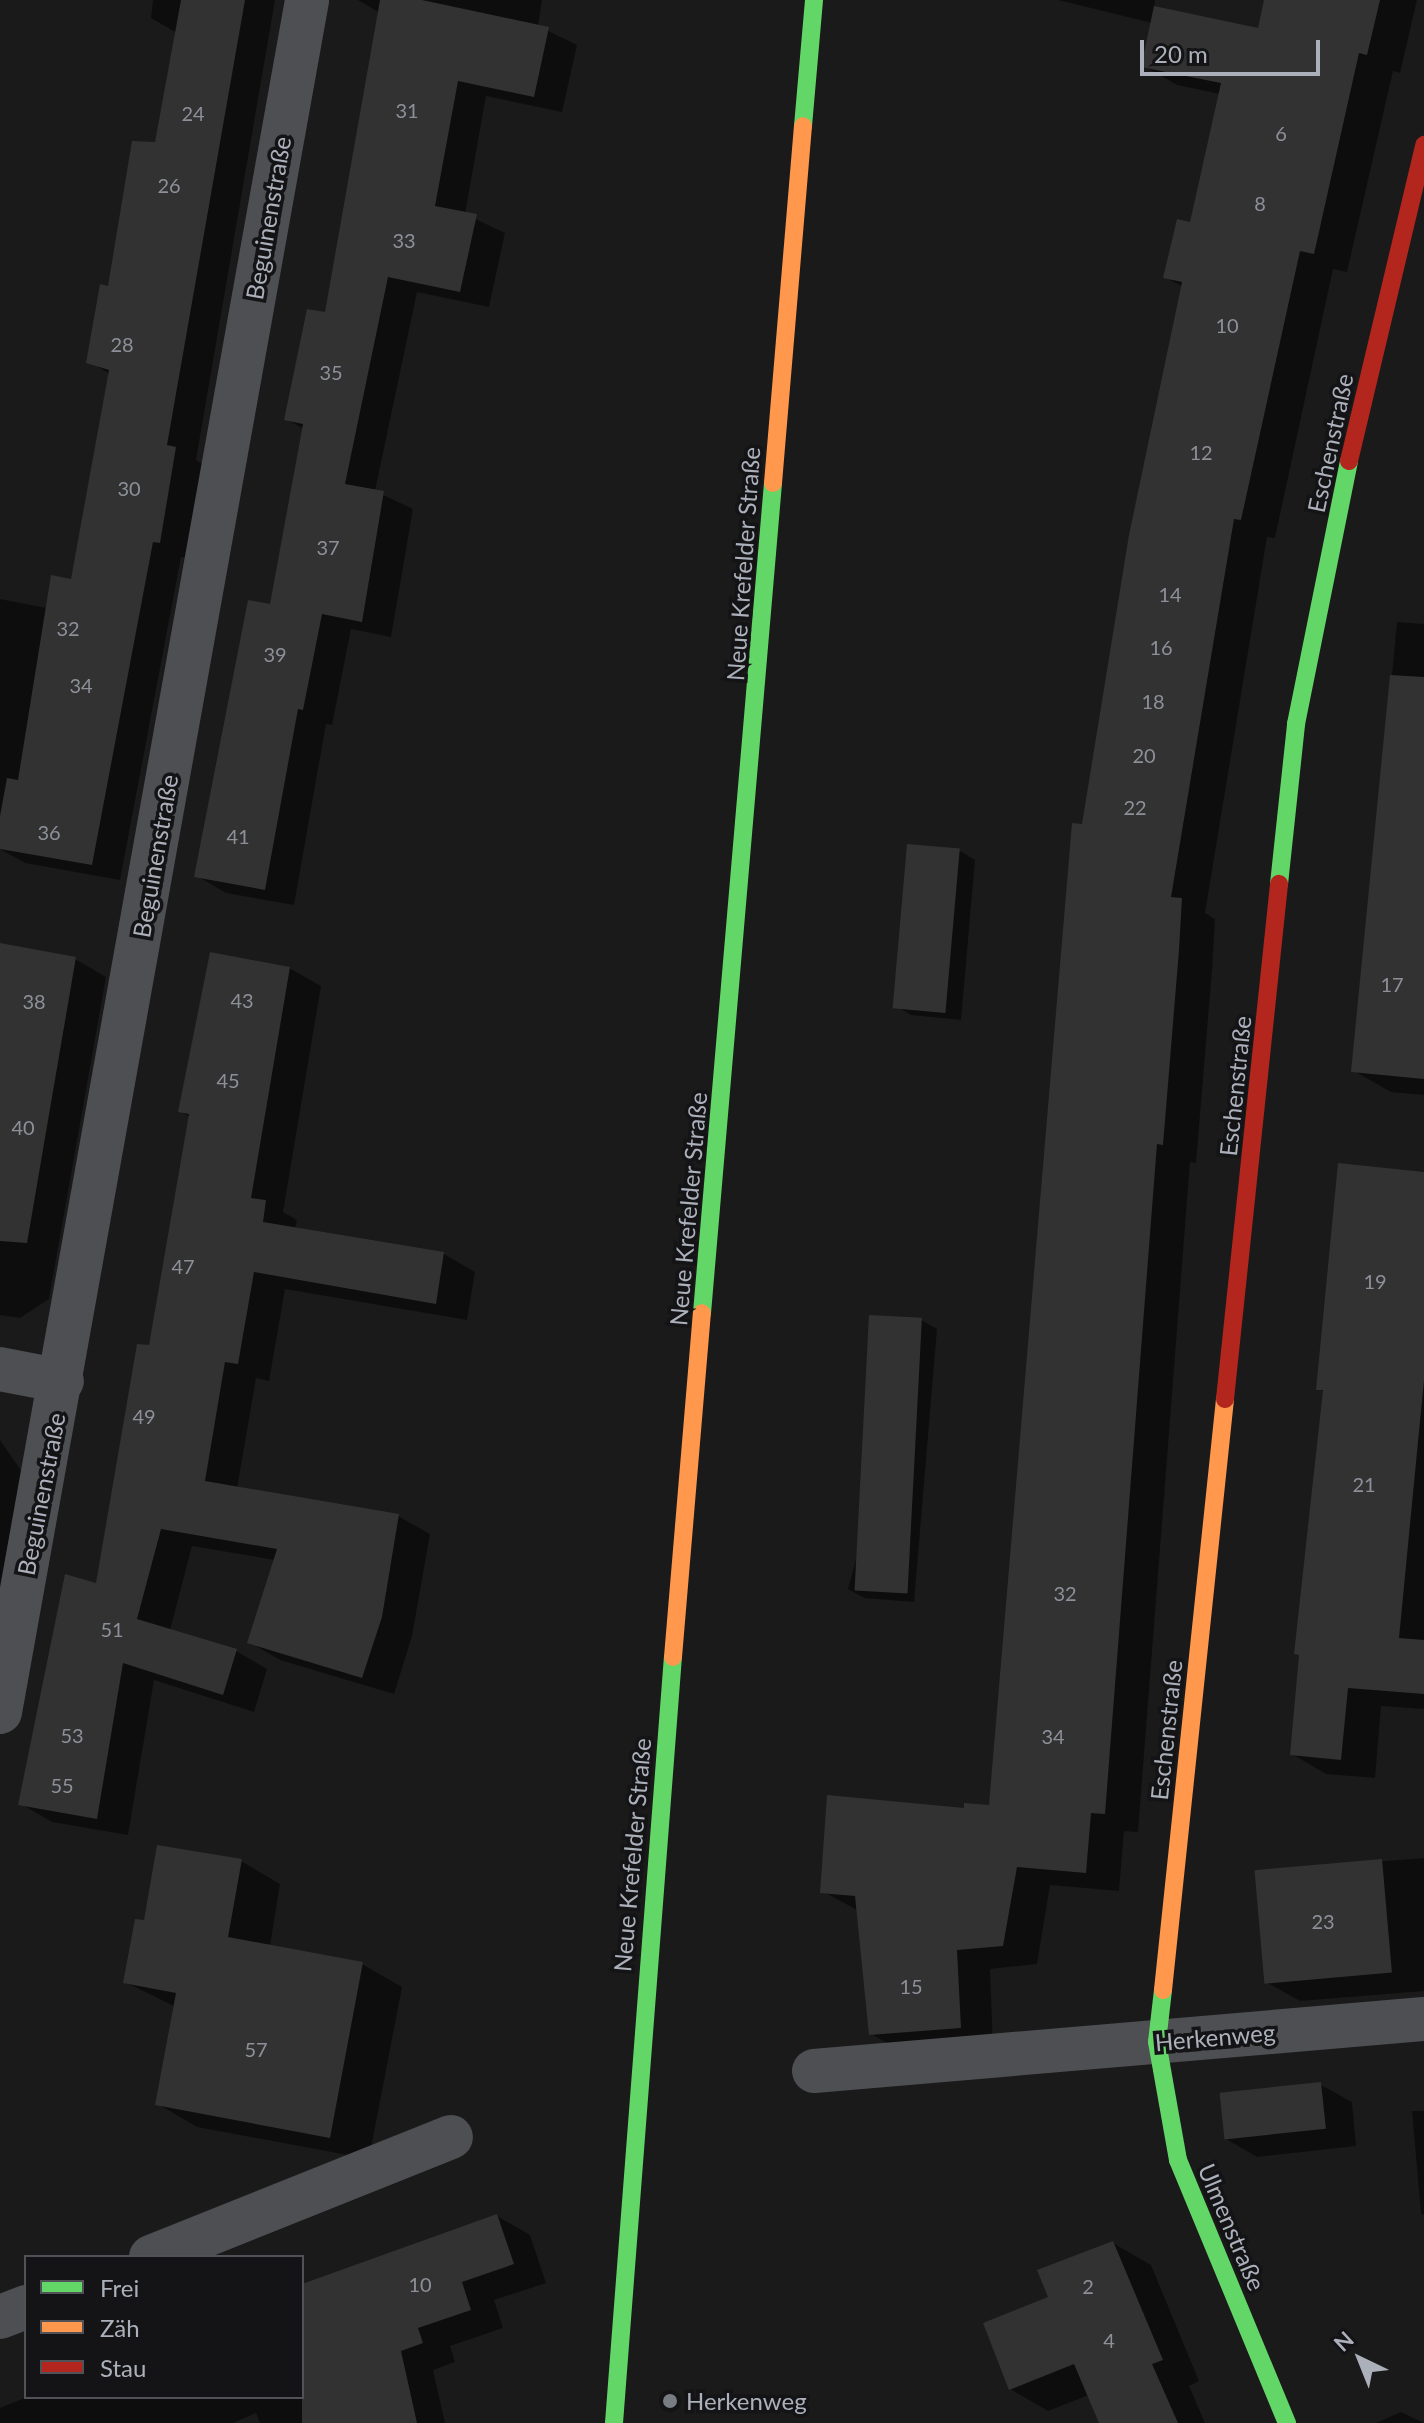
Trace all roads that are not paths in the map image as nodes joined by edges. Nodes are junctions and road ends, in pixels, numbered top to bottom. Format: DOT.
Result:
graph roads {
  1 [pos="307,0"];
  2 [pos="814,0"];
  3 [pos="1424,145"];
  4 [pos="0,1369"];
  5 [pos="62,1381"];
  6 [pos="0,1712"];
  7 [pos="1424,2019"];
  8 [pos="1157,2042"];
  9 [pos="814,2071"];
  10 [pos="451,2137"];
  11 [pos="156,2255"];
  12 [pos="24,2308"];
  13 [pos="0,2317"];
  14 [pos="614,2423"];
  15 [pos="1287,2423"];
  1 -- 5 [label="street, Beguinenstraße"];
  2 -- 14 [label="main road, Neue Krefelder Straße"];
  3 -- 8 [label="main road, Eschenstraße"];
  4 -- 5 [label="street"];
  5 -- 6 [label="street, Beguinenstraße"];
  7 -- 8 [label="street, Herkenweg"];
  8 -- 9 [label="street, Herkenweg"];
  8 -- 15 [label="main road, Ulmenstraße"];
  10 -- 11 [label="street"];
  12 -- 13 [label="street"];
}
